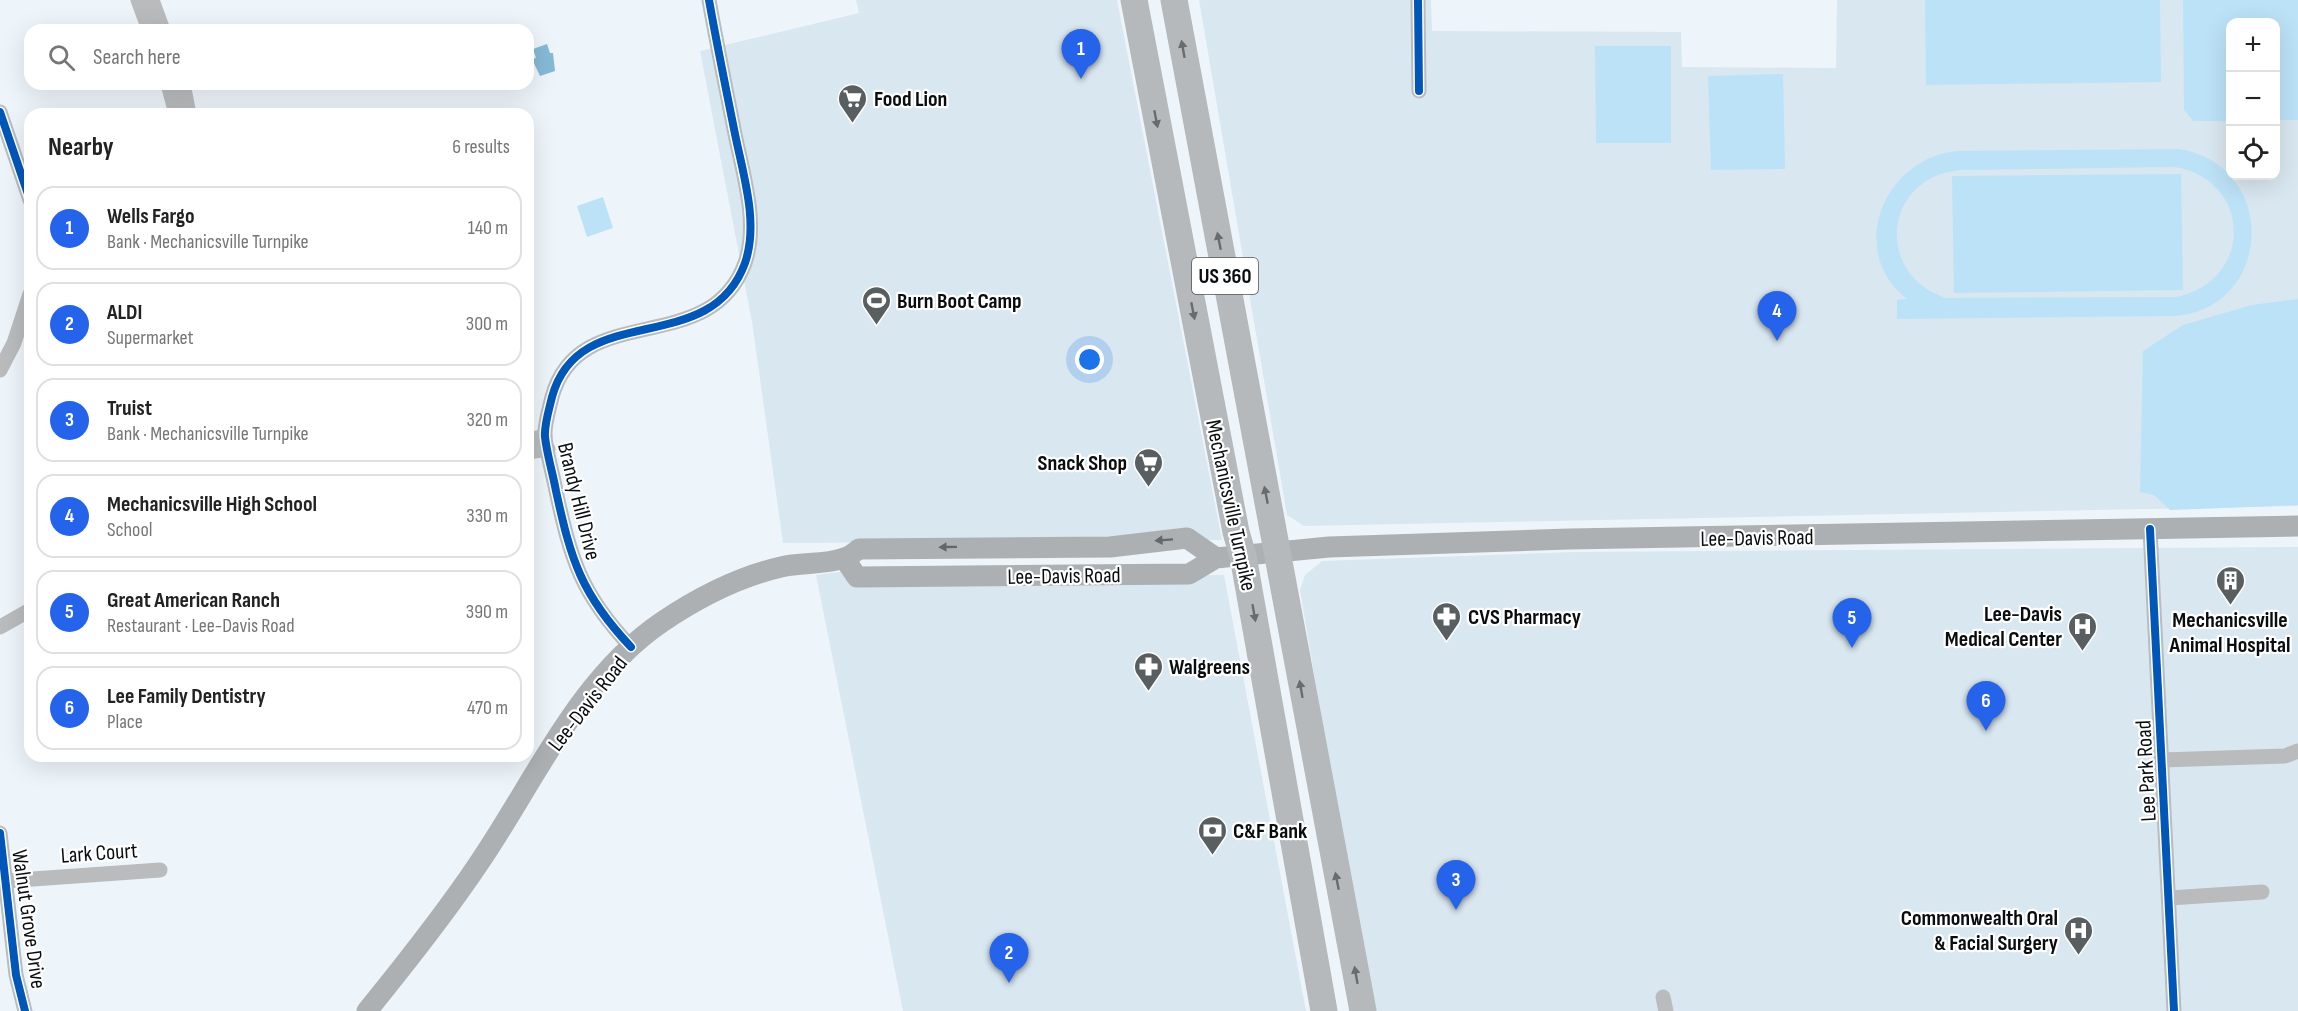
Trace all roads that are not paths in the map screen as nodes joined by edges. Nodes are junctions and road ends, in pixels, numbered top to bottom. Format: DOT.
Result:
graph roads {
  1 [pos="138,0"];
  2 [pos="152,0"];
  3 [pos="709,0"];
  4 [pos="1134,0"];
  5 [pos="1174,0"];
  6 [pos="1418,0"];
  7 [pos="147,24"];
  8 [pos="161,24"];
  9 [pos="170,90"];
  10 [pos="184,90"];
  11 [pos="1419,91"];
  12 [pos="174,108"];
  13 [pos="188,108"];
  14 [pos="0,112"];
  15 [pos="24,182"];
  16 [pos="24,312"];
  17 [pos="0,370"];
  18 [pos="534,441"];
  19 [pos="546,443"];
  20 [pos="534,449"];
  21 [pos="2298,526"];
  22 [pos="2150,529"];
  23 [pos="1051,546"];
  24 [pos="1277,552"];
  25 [pos="1243,556"];
  26 [pos="844,558"];
  27 [pos="1216,558"];
  28 [pos="963,576"];
  29 [pos="24,613"];
  30 [pos="0,627"];
  31 [pos="631,647"];
  32 [pos="2298,751"];
  33 [pos="2162,760"];
  34 [pos="0,832"];
  35 [pos="160,870"];
  36 [pos="5,881"];
  37 [pos="2262,892"];
  38 [pos="2169,898"];
  39 [pos="25,1011"];
  40 [pos="367,1011"];
  41 [pos="1324,1011"];
  42 [pos="1363,1011"];
  43 [pos="2174,1011"];
  1 -- 7 [label="street"];
  2 -- 8 [label="street"];
  3 -- 19 [label="street, Brandy Hill Drive"];
  4 -- 25 [label="highway, Mechanicsville Turnpike / US 360, one-way"];
  24 -- 5 [label="highway, Mechanicsville Turnpike / US 360, one-way"];
  6 -- 11 [label="street"];
  9 -- 12 [label="street"];
  10 -- 13 [label="street"];
  14 -- 15 [label="street"];
  16 -- 17 [label="street"];
  18 -- 19 [label="street"];
  19 -- 20 [label="street"];
  19 -- 31 [label="street, Brandy Hill Drive"];
  21 -- 22 [label="main road, Lee-Davis Road"];
  22 -- 24 [label="main road, Lee-Davis Road"];
  22 -- 33 [label="street, Lee Park Road"];
  23 -- 26 [label="main road, Lee-Davis Road, one-way"];
  27 -- 23 [label="main road, Lee-Davis Road, one-way"];
  23 -- 28 [label="main road"];
  24 -- 25 [label="main road, Lee-Davis Road"];
  42 -- 24 [label="highway, Mechanicsville Turnpike / US 360, one-way"];
  25 -- 27 [label="main road, Lee-Davis Road"];
  25 -- 41 [label="highway, Mechanicsville Turnpike / US 360, one-way"];
  26 -- 28 [label="main road, Lee-Davis Road"];
  26 -- 31 [label="main road, Lee-Davis Road"];
  27 -- 28 [label="main road, Lee-Davis Road"];
  29 -- 30 [label="street"];
  31 -- 40 [label="main road, Lee-Davis Road"];
  32 -- 33 [label="street"];
  33 -- 38 [label="street, Lee Park Road"];
  34 -- 36 [label="street, Walnut Grove Drive"];
  35 -- 36 [label="street, Lark Court"];
  36 -- 39 [label="street, Walnut Grove Drive"];
  37 -- 38 [label="street"];
  38 -- 43 [label="street, Lee Park Road"];
}
